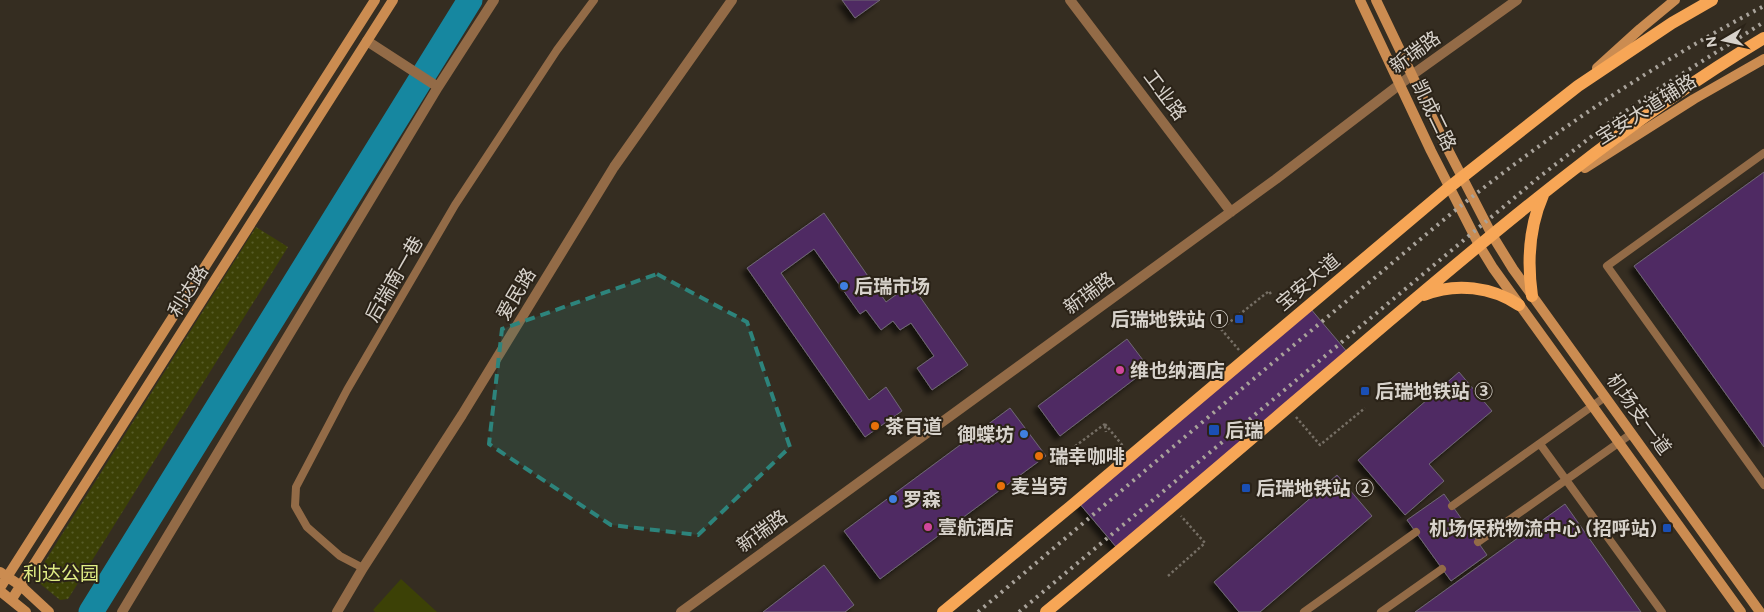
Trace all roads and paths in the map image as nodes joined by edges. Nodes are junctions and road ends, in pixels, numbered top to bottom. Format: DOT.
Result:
graph roads {
  1 [pos="375,0"];
  2 [pos="393,0"];
  3 [pos="494,0"];
  4 [pos="594,0"];
  5 [pos="732,0"];
  6 [pos="1070,0"];
  7 [pos="1360,0"];
  8 [pos="1376,0"];
  9 [pos="1517,0"];
  10 [pos="1675,0"];
  11 [pos="1712,0"];
  12 [pos="1764,38"];
  13 [pos="367,41"];
  14 [pos="1764,59"];
  15 [pos="1412,74"];
  16 [pos="1399,84"];
  17 [pos="1578,86"];
  18 [pos="438,87"];
  19 [pos="1764,153"];
  20 [pos="1462,178"];
  21 [pos="1450,187"];
  22 [pos="1546,192"];
  23 [pos="1231,212"];
  24 [pos="1492,235"];
  25 [pos="1479,245"];
  26 [pos="1272,296"];
  27 [pos="1532,296"];
  28 [pos="1413,301"];
  29 [pos="1519,305"];
  30 [pos="1242,354"];
  31 [pos="1605,397"];
  32 [pos="1592,406"];
  33 [pos="1365,408"];
  34 [pos="1292,412"];
  35 [pos="1105,424"];
  36 [pos="1106,432"];
  37 [pos="1631,434"];
  38 [pos="1619,443"];
  39 [pos="1540,444"];
  40 [pos="1127,451"];
  41 [pos="1071,458"];
  42 [pos="1566,480"];
  43 [pos="1764,485"];
  44 [pos="1452,506"];
  45 [pos="1176,510"];
  46 [pos="1416,532"];
  47 [pos="1478,542"];
  48 [pos="363,568"];
  49 [pos="1442,569"];
  50 [pos="4,574"];
  51 [pos="1168,576"];
  52 [pos="21,586"];
  53 [pos="0,590"];
  54 [pos="12,599"];
  55 [pos="26,612"];
  56 [pos="49,612"];
  57 [pos="122,612"];
  58 [pos="337,612"];
  59 [pos="681,612"];
  60 [pos="943,612"];
  61 [pos="1046,612"];
  62 [pos="1304,612"];
  63 [pos="1381,612"];
  64 [pos="1662,612"];
  65 [pos="1741,612"];
  66 [pos="1760,612"];
  1 -- 50 [label="street, 利达路"];
  2 -- 13 [label="street, 利达路"];
  3 -- 18 [label="street"];
  4 -- 48 [label="lane, 后瑞南一巷"];
  5 -- 48 [label="street, 爱民路"];
  6 -- 23 [label="street, 工业路"];
  7 -- 16 [label="street, 凯成二路"];
  8 -- 15 [label="street, 凯成二路"];
  9 -- 15 [label="street, 新瑞路"];
  10 -- 17 [label="street"];
  11 -- 17 [label="main road, 宝安大道"];
  12 -- 22 [label="main road"];
  13 -- 18 [label="street"];
  13 -- 52 [label="street, 利达路"];
  14 -- 22 [label="street, 宝安大道辅路"];
  15 -- 16 [label="street, 新瑞路"];
  15 -- 20 [label="street, 凯成二路"];
  16 -- 21 [label="street, 凯成二路"];
  16 -- 23 [label="street, 新瑞路"];
  17 -- 20 [label="main road, 宝安大道"];
  18 -- 57 [label="street"];
  19 -- 43 [label="lane"];
  20 -- 21 [label="main road, 宝安大道"];
  20 -- 24 [label="street, 凯成二路"];
  21 -- 25 [label="street, 凯成二路"];
  21 -- 60 [label="main road, 宝安大道"];
  22 -- 24 [label="main road"];
  22 -- 27 [label="main road"];
  23 -- 59 [label="street, 新瑞路"];
  24 -- 25 [label="main road"];
  24 -- 27 [label="street, 机场支一道"];
  25 -- 28 [label="main road"];
  25 -- 29 [label="street, 机场支一道"];
  26 -- 30 [label="path"];
  27 -- 31 [label="street, 机场支一道"];
  28 -- 29 [label="main road"];
  28 -- 61 [label="main road"];
  29 -- 32 [label="street, 机场支一道"];
  31 -- 32 [label="lane"];
  31 -- 37 [label="street, 机场支一道"];
  32 -- 38 [label="street, 机场支一道"];
  32 -- 39 [label="lane"];
  33 -- 34 [label="path"];
  35 -- 36 [label="path"];
  35 -- 40 [label="path"];
  35 -- 41 [label="path"];
  37 -- 38 [label="lane"];
  37 -- 66 [label="street, 机场支一道"];
  38 -- 42 [label="lane"];
  38 -- 65 [label="street, 机场支一道"];
  39 -- 42 [label="lane"];
  39 -- 44 [label="lane"];
  42 -- 47 [label="lane"];
  42 -- 64 [label="lane"];
  45 -- 51 [label="path"];
  46 -- 62 [label="lane"];
  48 -- 58 [label="street, 爱民路"];
  49 -- 63 [label="lane"];
  50 -- 52 [label="street"];
  50 -- 53 [label="street, 利达路"];
  52 -- 54 [label="street, 利达路"];
  52 -- 56 [label="street"];
  53 -- 54 [label="street"];
  54 -- 55 [label="street"];
}
